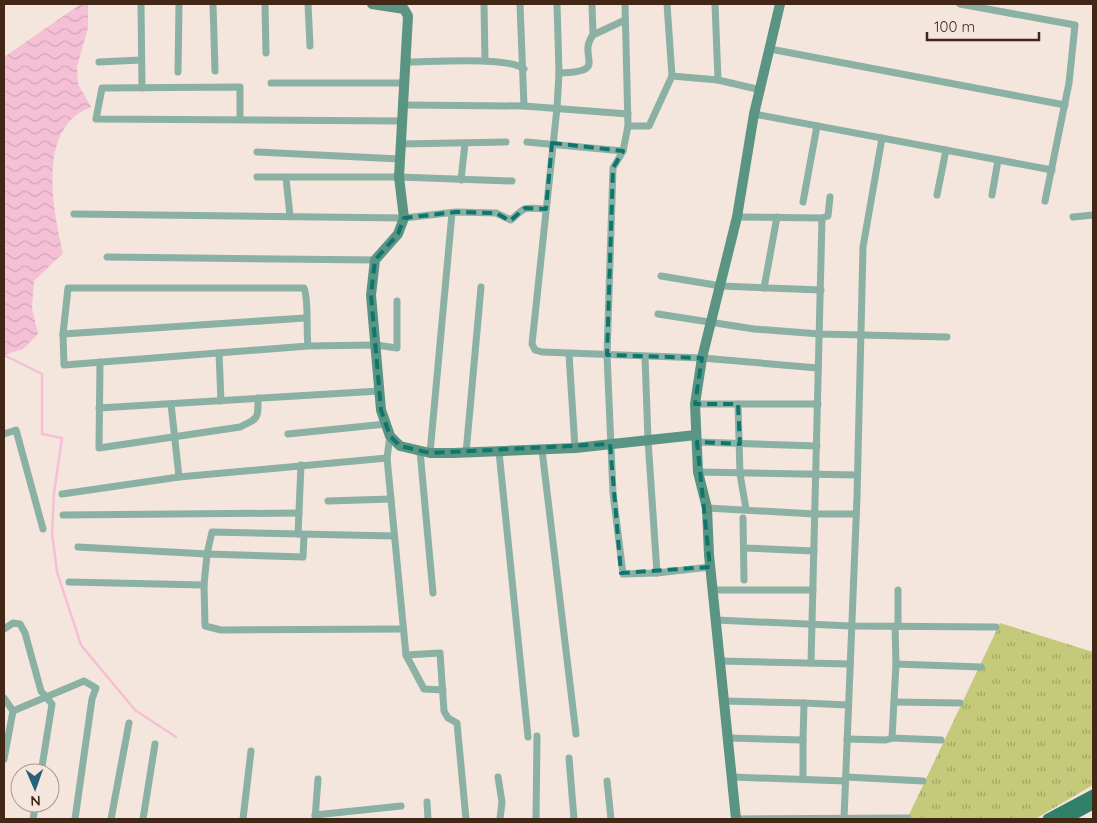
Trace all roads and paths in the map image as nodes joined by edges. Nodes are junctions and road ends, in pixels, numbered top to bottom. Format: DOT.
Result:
graph roads {
  1 [pos="141,4"];
  2 [pos="179,4"];
  3 [pos="213,4"];
  4 [pos="265,4"];
  5 [pos="308,4"];
  6 [pos="378,4"];
  7 [pos="484,4"];
  8 [pos="520,4"];
  9 [pos="557,4"];
  10 [pos="592,4"];
  11 [pos="625,4"];
  12 [pos="667,4"];
  13 [pos="715,4"];
  14 [pos="780,4"];
  15 [pos="960,4"];
  16 [pos="625,20"];
  17 [pos="593,35"];
  18 [pos="310,46"];
  19 [pos="770,49"];
  20 [pos="266,53"];
  21 [pos="141,60"];
  22 [pos="485,61"];
  23 [pos="99,62"];
  24 [pos="407,62"];
  25 [pos="524,69"];
  26 [pos="215,71"];
  27 [pos="178,72"];
  28 [pos="559,73"];
  29 [pos="672,76"];
  30 [pos="718,80"];
  31 [pos="405,82"];
  32 [pos="271,83"];
  33 [pos="142,88"];
  34 [pos="761,90"];
  35 [pos="1065,104"];
  36 [pos="404,105"];
  37 [pos="524,106"];
  38 [pos="557,108"];
  39 [pos="628,114"];
  40 [pos="754,114"];
  41 [pos="240,120"];
  42 [pos="402,121"];
  43 [pos="628,126"];
  44 [pos="817,126"];
  45 [pos="882,138"];
  46 [pos="506,142"];
  47 [pos="527,142"];
  48 [pos="465,143"];
  49 [pos="552,143"];
  50 [pos="400,144"];
  51 [pos="946,150"];
  52 [pos="623,151"];
  53 [pos="257,152"];
  54 [pos="400,158"];
  55 [pos="998,160"];
  56 [pos="1052,170"];
  57 [pos="258,177"];
  58 [pos="399,177"];
  59 [pos="286,178"];
  60 [pos="462,180"];
  61 [pos="512,181"];
  62 [pos="937,194"];
  63 [pos="992,195"];
  64 [pos="830,197"];
  65 [pos="1045,201"];
  66 [pos="803,202"];
  67 [pos="546,209"];
  68 [pos="452,213"];
  69 [pos="74,214"];
  70 [pos="1093,214"];
  71 [pos="290,216"];
  72 [pos="737,217"];
  73 [pos="1073,217"];
  74 [pos="404,218"];
  75 [pos="777,218"];
  76 [pos="822,218"];
  77 [pos="107,257"];
  78 [pos="375,260"];
  79 [pos="661,276"];
  80 [pos="721,286"];
  81 [pos="481,287"];
  82 [pos="764,288"];
  83 [pos="820,290"];
  84 [pos="397,301"];
  85 [pos="658,314"];
  86 [pos="305,318"];
  87 [pos="711,324"];
  88 [pos="63,334"];
  89 [pos="820,334"];
  90 [pos="862,334"];
  91 [pos="946,337"];
  92 [pos="376,344"];
  93 [pos="308,346"];
  94 [pos="219,353"];
  95 [pos="569,354"];
  96 [pos="607,355"];
  97 [pos="645,357"];
  98 [pos="702,358"];
  99 [pos="100,362"];
  100 [pos="818,368"];
  101 [pos="379,391"];
  102 [pos="258,398"];
  103 [pos="222,401"];
  104 [pos="171,404"];
  105 [pos="695,404"];
  106 [pos="738,404"];
  107 [pos="818,404"];
  108 [pos="99,408"];
  109 [pos="386,424"];
  110 [pos="4,434"];
  111 [pos="288,434"];
  112 [pos="390,436"];
  113 [pos="174,438"];
  114 [pos="696,438"];
  115 [pos="648,440"];
  116 [pos="610,444"];
  117 [pos="740,444"];
  118 [pos="817,446"];
  119 [pos="575,448"];
  120 [pos="542,450"];
  121 [pos="425,452"];
  122 [pos="499,452"];
  123 [pos="466,453"];
  124 [pos="387,458"];
  125 [pos="300,465"];
  126 [pos="698,472"];
  127 [pos="740,474"];
  128 [pos="815,475"];
  129 [pos="857,475"];
  130 [pos="179,477"];
  131 [pos="62,494"];
  132 [pos="391,499"];
  133 [pos="328,501"];
  134 [pos="707,508"];
  135 [pos="746,509"];
  136 [pos="298,513"];
  137 [pos="815,514"];
  138 [pos="856,514"];
  139 [pos="63,515"];
  140 [pos="743,518"];
  141 [pos="43,529"];
  142 [pos="301,534"];
  143 [pos="394,536"];
  144 [pos="78,547"];
  145 [pos="744,548"];
  146 [pos="814,551"];
  147 [pos="207,554"];
  148 [pos="710,567"];
  149 [pos="657,573"];
  150 [pos="744,580"];
  151 [pos="69,582"];
  152 [pos="204,585"];
  153 [pos="712,590"];
  154 [pos="812,590"];
  155 [pos="898,590"];
  156 [pos="433,593"];
  157 [pos="716,620"];
  158 [pos="812,624"];
  159 [pos="851,626"];
  160 [pos="897,626"];
  161 [pos="996,627"];
  162 [pos="403,628"];
  163 [pos="4,630"];
  164 [pos="406,655"];
  165 [pos="720,661"];
  166 [pos="811,663"];
  167 [pos="850,664"];
  168 [pos="896,664"];
  169 [pos="982,667"];
  170 [pos="443,690"];
  171 [pos="4,698"];
  172 [pos="47,698"];
  173 [pos="724,701"];
  174 [pos="894,702"];
  175 [pos="804,703"];
  176 [pos="960,703"];
  177 [pos="848,705"];
  178 [pos="13,711"];
  179 [pos="128,723"];
  180 [pos="576,734"];
  181 [pos="537,736"];
  182 [pos="528,737"];
  183 [pos="728,738"];
  184 [pos="892,738"];
  185 [pos="847,739"];
  186 [pos="803,740"];
  187 [pos="941,740"];
  188 [pos="155,744"];
  189 [pos="251,751"];
  190 [pos="569,758"];
  191 [pos="4,759"];
  192 [pos="43,763"];
  193 [pos="498,777"];
  194 [pos="732,777"];
  195 [pos="318,779"];
  196 [pos="803,779"];
  197 [pos="845,779"];
  198 [pos="923,780"];
  199 [pos="607,781"];
  200 [pos="1093,795"];
  201 [pos="426,802"];
  202 [pos="1093,804"];
  203 [pos="401,806"];
  204 [pos="315,817"];
  205 [pos="844,818"];
  206 [pos="908,818"];
  207 [pos="75,819"];
  208 [pos="111,819"];
  209 [pos="143,819"];
  210 [pos="243,819"];
  211 [pos="428,819"];
  212 [pos="466,819"];
  213 [pos="500,819"];
  214 [pos="536,819"];
  215 [pos="574,819"];
  216 [pos="611,819"];
  217 [pos="736,819"];
  218 [pos="1048,819"];
  219 [pos="1065,819"];
  1 -- 21 [label="street"];
  2 -- 27 [label="street"];
  3 -- 26 [label="street"];
  4 -- 20 [label="street"];
  5 -- 18 [label="street"];
  6 -- 24 [label="street"];
  7 -- 22 [label="street"];
  8 -- 25 [label="street"];
  9 -- 28 [label="street"];
  10 -- 17 [label="street"];
  11 -- 16 [label="street"];
  12 -- 29 [label="street"];
  13 -- 30 [label="street"];
  14 -- 19 [label="street"];
  15 -- 35 [label="street"];
  16 -- 17 [label="street"];
  16 -- 39 [label="street"];
  17 -- 28 [label="street"];
  19 -- 34 [label="street"];
  19 -- 35 [label="street"];
  21 -- 23 [label="street"];
  21 -- 33 [label="street"];
  22 -- 24 [label="street"];
  22 -- 25 [label="street"];
  24 -- 31 [label="street"];
  25 -- 37 [label="street"];
  28 -- 38 [label="street"];
  29 -- 30 [label="street"];
  29 -- 43 [label="street"];
  30 -- 34 [label="street"];
  31 -- 32 [label="street"];
  31 -- 36 [label="street"];
  33 -- 41 [label="street"];
  33 -- 41 [label="street"];
  34 -- 40 [label="street"];
  35 -- 56 [label="street"];
  36 -- 37 [label="street"];
  36 -- 42 [label="street"];
  37 -- 38 [label="street"];
  38 -- 39 [label="street"];
  38 -- 49 [label="street"];
  39 -- 43 [label="street"];
  40 -- 44 [label="street"];
  40 -- 72 [label="street"];
  41 -- 42 [label="street"];
  42 -- 50 [label="street"];
  43 -- 52 [label="street"];
  44 -- 45 [label="street"];
  44 -- 66 [label="street"];
  45 -- 51 [label="street"];
  45 -- 90 [label="street"];
  46 -- 48 [label="street"];
  47 -- 49 [label="street"];
  48 -- 50 [label="street"];
  48 -- 60 [label="street"];
  49 -- 52 [label="street"];
  49 -- 67 [label="street"];
  50 -- 54 [label="street"];
  51 -- 55 [label="street"];
  51 -- 62 [label="street"];
  52 -- 96 [label="street"];
  53 -- 54 [label="street"];
  54 -- 58 [label="street"];
  55 -- 56 [label="street"];
  55 -- 63 [label="street"];
  56 -- 65 [label="street"];
  57 -- 59 [label="street"];
  58 -- 59 [label="street"];
  58 -- 60 [label="street"];
  58 -- 74 [label="street"];
  59 -- 71 [label="street"];
  60 -- 61 [label="street"];
  64 -- 76 [label="street"];
  67 -- 68 [label="street"];
  67 -- 95 [label="street"];
  68 -- 74 [label="street"];
  68 -- 121 [label="street"];
  69 -- 71 [label="street"];
  70 -- 73 [label="street"];
  71 -- 74 [label="street"];
  72 -- 75 [label="street"];
  72 -- 80 [label="street"];
  74 -- 78 [label="street"];
  75 -- 76 [label="street"];
  75 -- 82 [label="street"];
  76 -- 83 [label="street"];
  77 -- 78 [label="street"];
  78 -- 92 [label="street"];
  79 -- 80 [label="street"];
  80 -- 82 [label="street"];
  80 -- 87 [label="street"];
  81 -- 123 [label="street"];
  82 -- 83 [label="street"];
  83 -- 89 [label="street"];
  84 -- 92 [label="street"];
  85 -- 87 [label="street"];
  86 -- 88 [label="street"];
  86 -- 88 [label="street"];
  86 -- 93 [label="street"];
  87 -- 89 [label="street"];
  87 -- 98 [label="street"];
  88 -- 99 [label="street"];
  89 -- 90 [label="street"];
  89 -- 100 [label="street"];
  90 -- 91 [label="street"];
  90 -- 129 [label="street"];
  92 -- 93 [label="street"];
  92 -- 101 [label="street"];
  93 -- 94 [label="street"];
  94 -- 99 [label="street"];
  94 -- 103 [label="street"];
  95 -- 96 [label="street"];
  95 -- 119 [label="street"];
  96 -- 97 [label="street"];
  96 -- 116 [label="street"];
  97 -- 98 [label="street"];
  97 -- 115 [label="street"];
  98 -- 100 [label="street"];
  98 -- 105 [label="street"];
  99 -- 108 [label="street"];
  100 -- 107 [label="street"];
  101 -- 102 [label="street"];
  101 -- 109 [label="street"];
  102 -- 103 [label="street"];
  102 -- 113 [label="street"];
  103 -- 104 [label="street"];
  104 -- 108 [label="street"];
  104 -- 113 [label="street"];
  105 -- 106 [label="street"];
  105 -- 114 [label="street"];
  106 -- 107 [label="street"];
  106 -- 117 [label="street"];
  107 -- 118 [label="street"];
  108 -- 113 [label="street"];
  109 -- 111 [label="street"];
  109 -- 112 [label="street"];
  110 -- 141 [label="street"];
  112 -- 121 [label="street"];
  112 -- 124 [label="street"];
  113 -- 130 [label="street"];
  114 -- 115 [label="street"];
  114 -- 117 [label="street"];
  114 -- 126 [label="street"];
  115 -- 116 [label="street"];
  115 -- 149 [label="street"];
  116 -- 119 [label="street"];
  116 -- 149 [label="street"];
  117 -- 118 [label="street"];
  117 -- 127 [label="street"];
  118 -- 128 [label="street"];
  119 -- 120 [label="street"];
  120 -- 122 [label="street"];
  120 -- 180 [label="street"];
  121 -- 123 [label="street"];
  121 -- 156 [label="street"];
  122 -- 123 [label="street"];
  122 -- 182 [label="street"];
  124 -- 125 [label="street"];
  124 -- 132 [label="street"];
  125 -- 130 [label="street"];
  125 -- 136 [label="street"];
  126 -- 127 [label="street"];
  126 -- 134 [label="street"];
  127 -- 128 [label="street"];
  127 -- 135 [label="street"];
  128 -- 129 [label="street"];
  128 -- 137 [label="street"];
  129 -- 138 [label="street"];
  130 -- 131 [label="street"];
  132 -- 133 [label="street"];
  132 -- 143 [label="street"];
  134 -- 135 [label="street"];
  134 -- 148 [label="street"];
  135 -- 137 [label="street"];
  136 -- 139 [label="street"];
  136 -- 142 [label="street"];
  137 -- 138 [label="street"];
  137 -- 146 [label="street"];
  138 -- 159 [label="street"];
  140 -- 145 [label="street"];
  142 -- 143 [label="street"];
  142 -- 147 [label="street"];
  142 -- 147 [label="street"];
  143 -- 162 [label="street"];
  144 -- 147 [label="street"];
  145 -- 146 [label="street"];
  145 -- 150 [label="street"];
  146 -- 154 [label="street"];
  147 -- 152 [label="street"];
  148 -- 149 [label="street"];
  148 -- 153 [label="street"];
  151 -- 152 [label="street"];
  152 -- 162 [label="street"];
  153 -- 154 [label="street"];
  153 -- 157 [label="street"];
  154 -- 158 [label="street"];
  155 -- 160 [label="street"];
  157 -- 158 [label="street"];
  157 -- 165 [label="street"];
  158 -- 159 [label="street"];
  158 -- 166 [label="street"];
  159 -- 160 [label="street"];
  159 -- 167 [label="street"];
  160 -- 161 [label="street"];
  160 -- 168 [label="street"];
  162 -- 164 [label="street"];
  163 -- 172 [label="street"];
  164 -- 170 [label="street"];
  164 -- 170 [label="street"];
  165 -- 166 [label="street"];
  165 -- 173 [label="street"];
  166 -- 167 [label="street"];
  167 -- 177 [label="street"];
  168 -- 169 [label="street"];
  168 -- 174 [label="street"];
  170 -- 212 [label="street"];
  171 -- 178 [label="street"];
  172 -- 178 [label="street"];
  172 -- 192 [label="street"];
  172 -- 207 [label="street"];
  173 -- 175 [label="street"];
  173 -- 183 [label="street"];
  174 -- 176 [label="street"];
  174 -- 184 [label="street"];
  175 -- 177 [label="street"];
  175 -- 186 [label="street"];
  177 -- 185 [label="street"];
  178 -- 191 [label="street"];
  179 -- 208 [label="street"];
  181 -- 214 [label="street"];
  183 -- 186 [label="street"];
  183 -- 194 [label="street"];
  184 -- 185 [label="street"];
  184 -- 187 [label="street"];
  185 -- 197 [label="street"];
  186 -- 196 [label="street"];
  188 -- 209 [label="street"];
  189 -- 210 [label="street"];
  190 -- 215 [label="street"];
  193 -- 213 [label="street"];
  194 -- 196 [label="street"];
  194 -- 217 [label="street"];
  195 -- 204 [label="street"];
  196 -- 197 [label="street"];
  197 -- 198 [label="street"];
  197 -- 205 [label="street"];
  199 -- 216 [label="street"];
  200 -- 218 [label="main road"];
  201 -- 211 [label="street"];
  202 -- 219 [label="main road"];
  203 -- 204 [label="street"];
  205 -- 206 [label="street"];
  205 -- 217 [label="street"];
}
